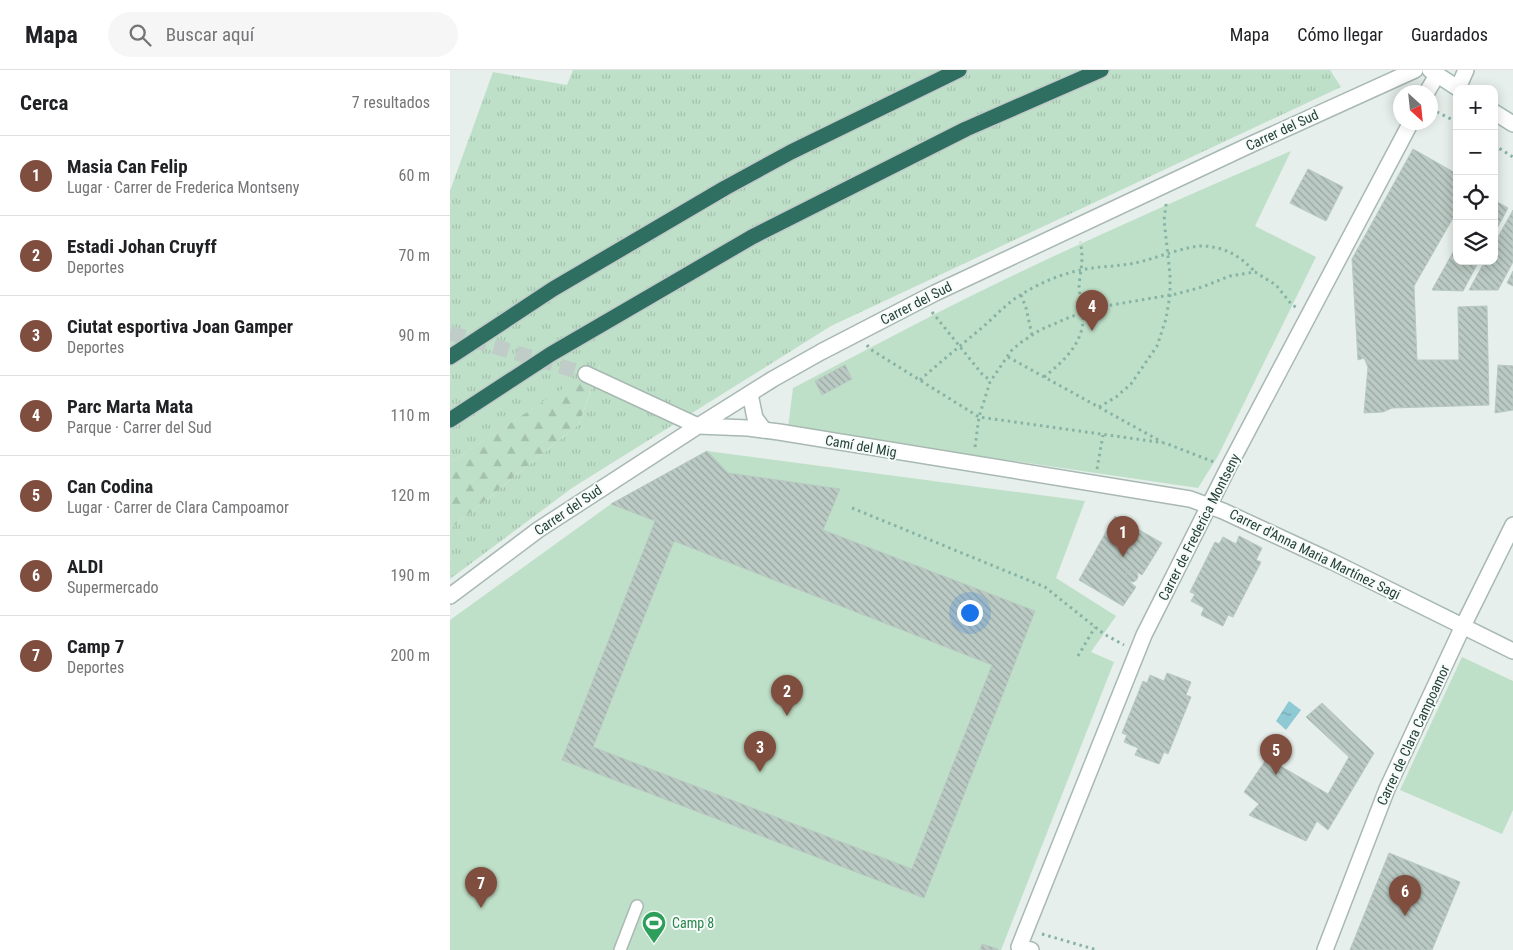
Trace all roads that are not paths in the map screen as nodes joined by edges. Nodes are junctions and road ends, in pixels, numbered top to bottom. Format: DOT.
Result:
graph roads {
  1 [pos="958,70"];
  2 [pos="1101,70"];
  3 [pos="1415,70"];
  4 [pos="1466,70"];
  5 [pos="1434,72"];
  6 [pos="1429,85"];
  7 [pos="1453,85"];
  8 [pos="1460,85"];
  9 [pos="1498,115"];
  10 [pos="1513,124"];
  11 [pos="1407,130"];
  12 [pos="450,356"];
  13 [pos="586,374"];
  14 [pos="750,394"];
  15 [pos="450,420"];
  16 [pos="698,426"];
  17 [pos="764,430"];
  18 [pos="965,463"];
  19 [pos="1210,506"];
  20 [pos="1513,525"];
  21 [pos="450,596"];
  22 [pos="1463,626"];
  23 [pos="1513,651"];
  24 [pos="637,906"];
  25 [pos="1025,948"];
  26 [pos="620,950"];
  27 [pos="1325,950"];
  1 -- 12 [label="highway"];
  2 -- 15 [label="highway"];
  3 -- 14 [label="street, Carrer del Sud"];
  4 -- 8 [label="street"];
  5 -- 6 [label="street"];
  5 -- 7 [label="street"];
  9 -- 10 [label="street"];
  11 -- 19 [label="street, Carrer de Frederica Montseny"];
  13 -- 16 [label="street, Camí del Mig"];
  14 -- 16 [label="street, Carrer del Sud"];
  14 -- 17 [label="street"];
  16 -- 17 [label="street, Camí del Mig"];
  16 -- 21 [label="street, Carrer del Sud"];
  17 -- 18 [label="street, Camí del Mig"];
  18 -- 19 [label="street, Carrer d'Anna Maria Martínez Sagi"];
  19 -- 22 [label="street, Carrer d'Anna Maria Martínez Sagi"];
  19 -- 25 [label="street, Carrer de Frederica Montseny"];
  20 -- 22 [label="street, Carrer de Clara Campoamor"];
  22 -- 23 [label="street, Carrer d'Anna Maria Martínez Sagi"];
  22 -- 27 [label="street, Carrer de Clara Campoamor"];
  24 -- 26 [label="lane"];
}
